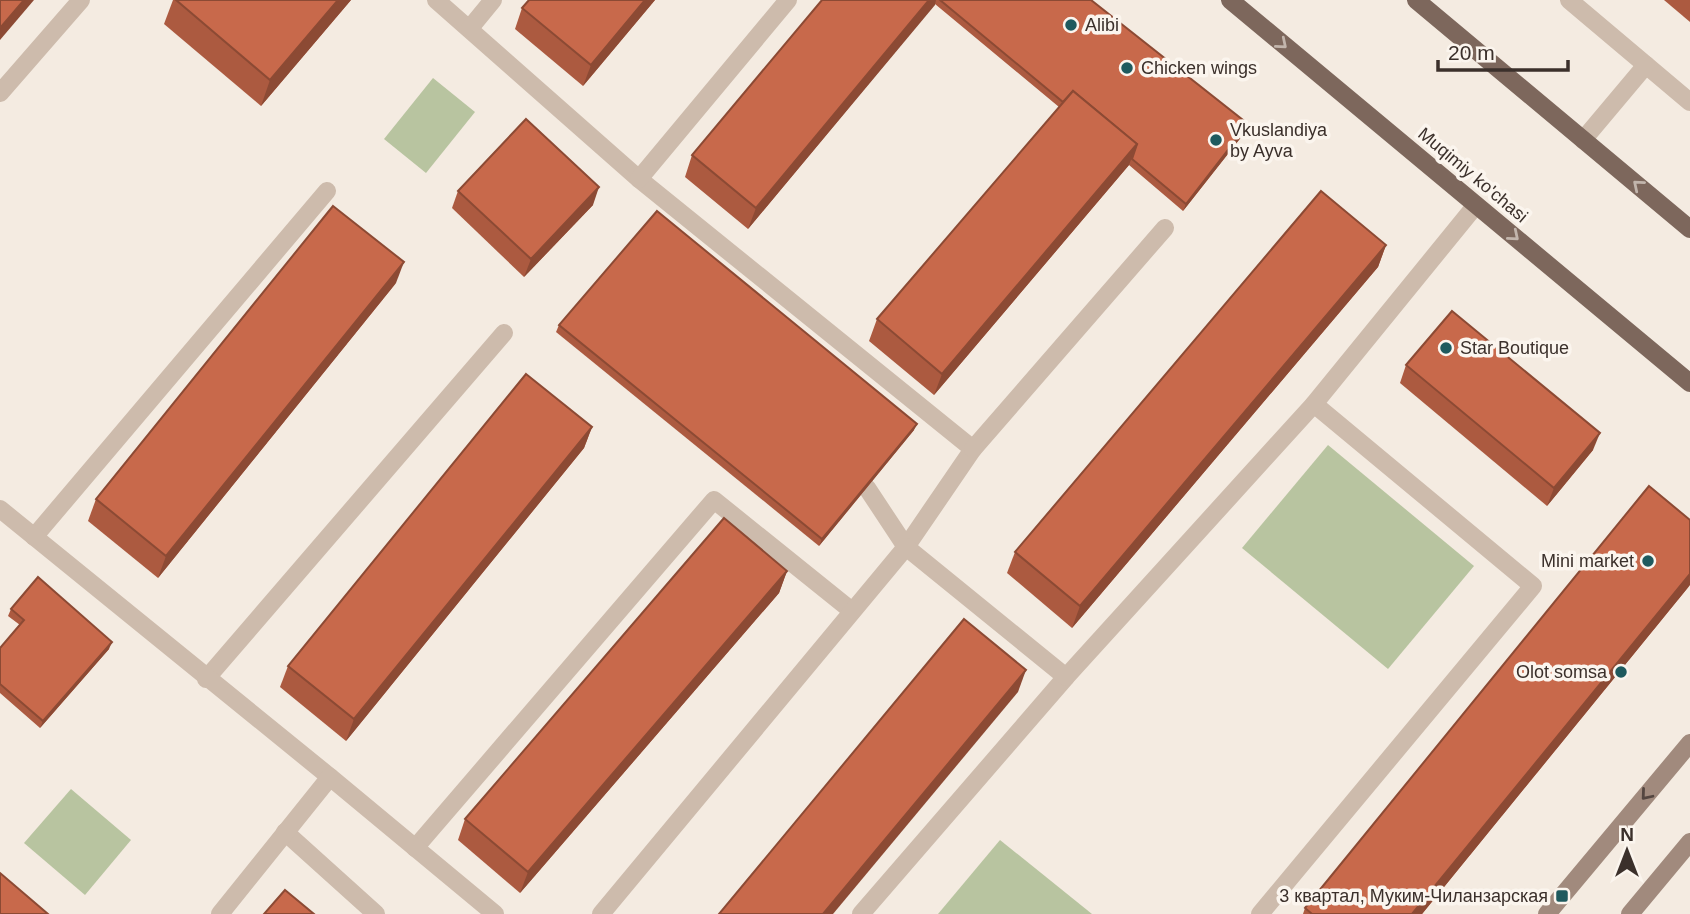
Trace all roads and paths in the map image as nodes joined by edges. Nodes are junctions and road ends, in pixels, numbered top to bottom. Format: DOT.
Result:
graph roads {
  1 [pos="81,0"];
  2 [pos="436,0"];
  3 [pos="493,0"];
  4 [pos="788,0"];
  5 [pos="1230,0"];
  6 [pos="1416,0"];
  7 [pos="1569,0"];
  8 [pos="470,28"];
  9 [pos="1646,65"];
  10 [pos="0,93"];
  11 [pos="1690,102"];
  12 [pos="1583,139"];
  13 [pos="639,179"];
  14 [pos="327,191"];
  15 [pos="1476,205"];
  16 [pos="1165,228"];
  17 [pos="1690,229"];
  18 [pos="504,333"];
  19 [pos="1690,383"];
  20 [pos="1314,404"];
  21 [pos="973,449"];
  22 [pos="835,463"];
  23 [pos="0,509"];
  24 [pos="34,537"];
  25 [pos="906,547"];
  26 [pos="852,611"];
  27 [pos="1066,677"];
  28 [pos="206,679"];
  29 [pos="1690,743"];
  30 [pos="330,777"];
  31 [pos="285,832"];
  32 [pos="1690,842"];
  33 [pos="415,848"];
  34 [pos="220,914"];
  35 [pos="376,914"];
  36 [pos="495,914"];
  37 [pos="601,914"];
  38 [pos="861,914"];
  39 [pos="1260,914"];
  40 [pos="1547,914"];
  41 [pos="1630,914"];
  1 -- 10 [label="street"];
  2 -- 8 [label="street"];
  3 -- 8 [label="street"];
  4 -- 13 [label="street"];
  5 -- 15 [label="main road, Muqimiy ko'chasi, one-way"];
  6 -- 12 [label="main road"];
  7 -- 9 [label="street"];
  8 -- 13 [label="street"];
  9 -- 11 [label="street"];
  9 -- 12 [label="street"];
  17 -- 12 [label="main road, one-way"];
  13 -- 21 [label="street"];
  14 -- 24 [label="street"];
  15 -- 19 [label="main road, Muqimiy ko'chasi, one-way"];
  15 -- 20 [label="street"];
  16 -- 21 [label="street"];
  18 -- 28 [label="street"];
  20 -- 27 [label="street"];
  20 -- 39 [label="street"];
  21 -- 25 [label="street"];
  22 -- 25 [label="street"];
  23 -- 24 [label="street"];
  24 -- 28 [label="street"];
  25 -- 26 [label="street"];
  25 -- 27 [label="street"];
  26 -- 33 [label="street"];
  26 -- 37 [label="street"];
  27 -- 38 [label="street"];
  28 -- 30 [label="street"];
  29 -- 40 [label="main road, one-way"];
  30 -- 31 [label="street"];
  30 -- 33 [label="street"];
  31 -- 34 [label="street"];
  31 -- 35 [label="street"];
  32 -- 41 [label="main road"];
  33 -- 36 [label="street"];
}
